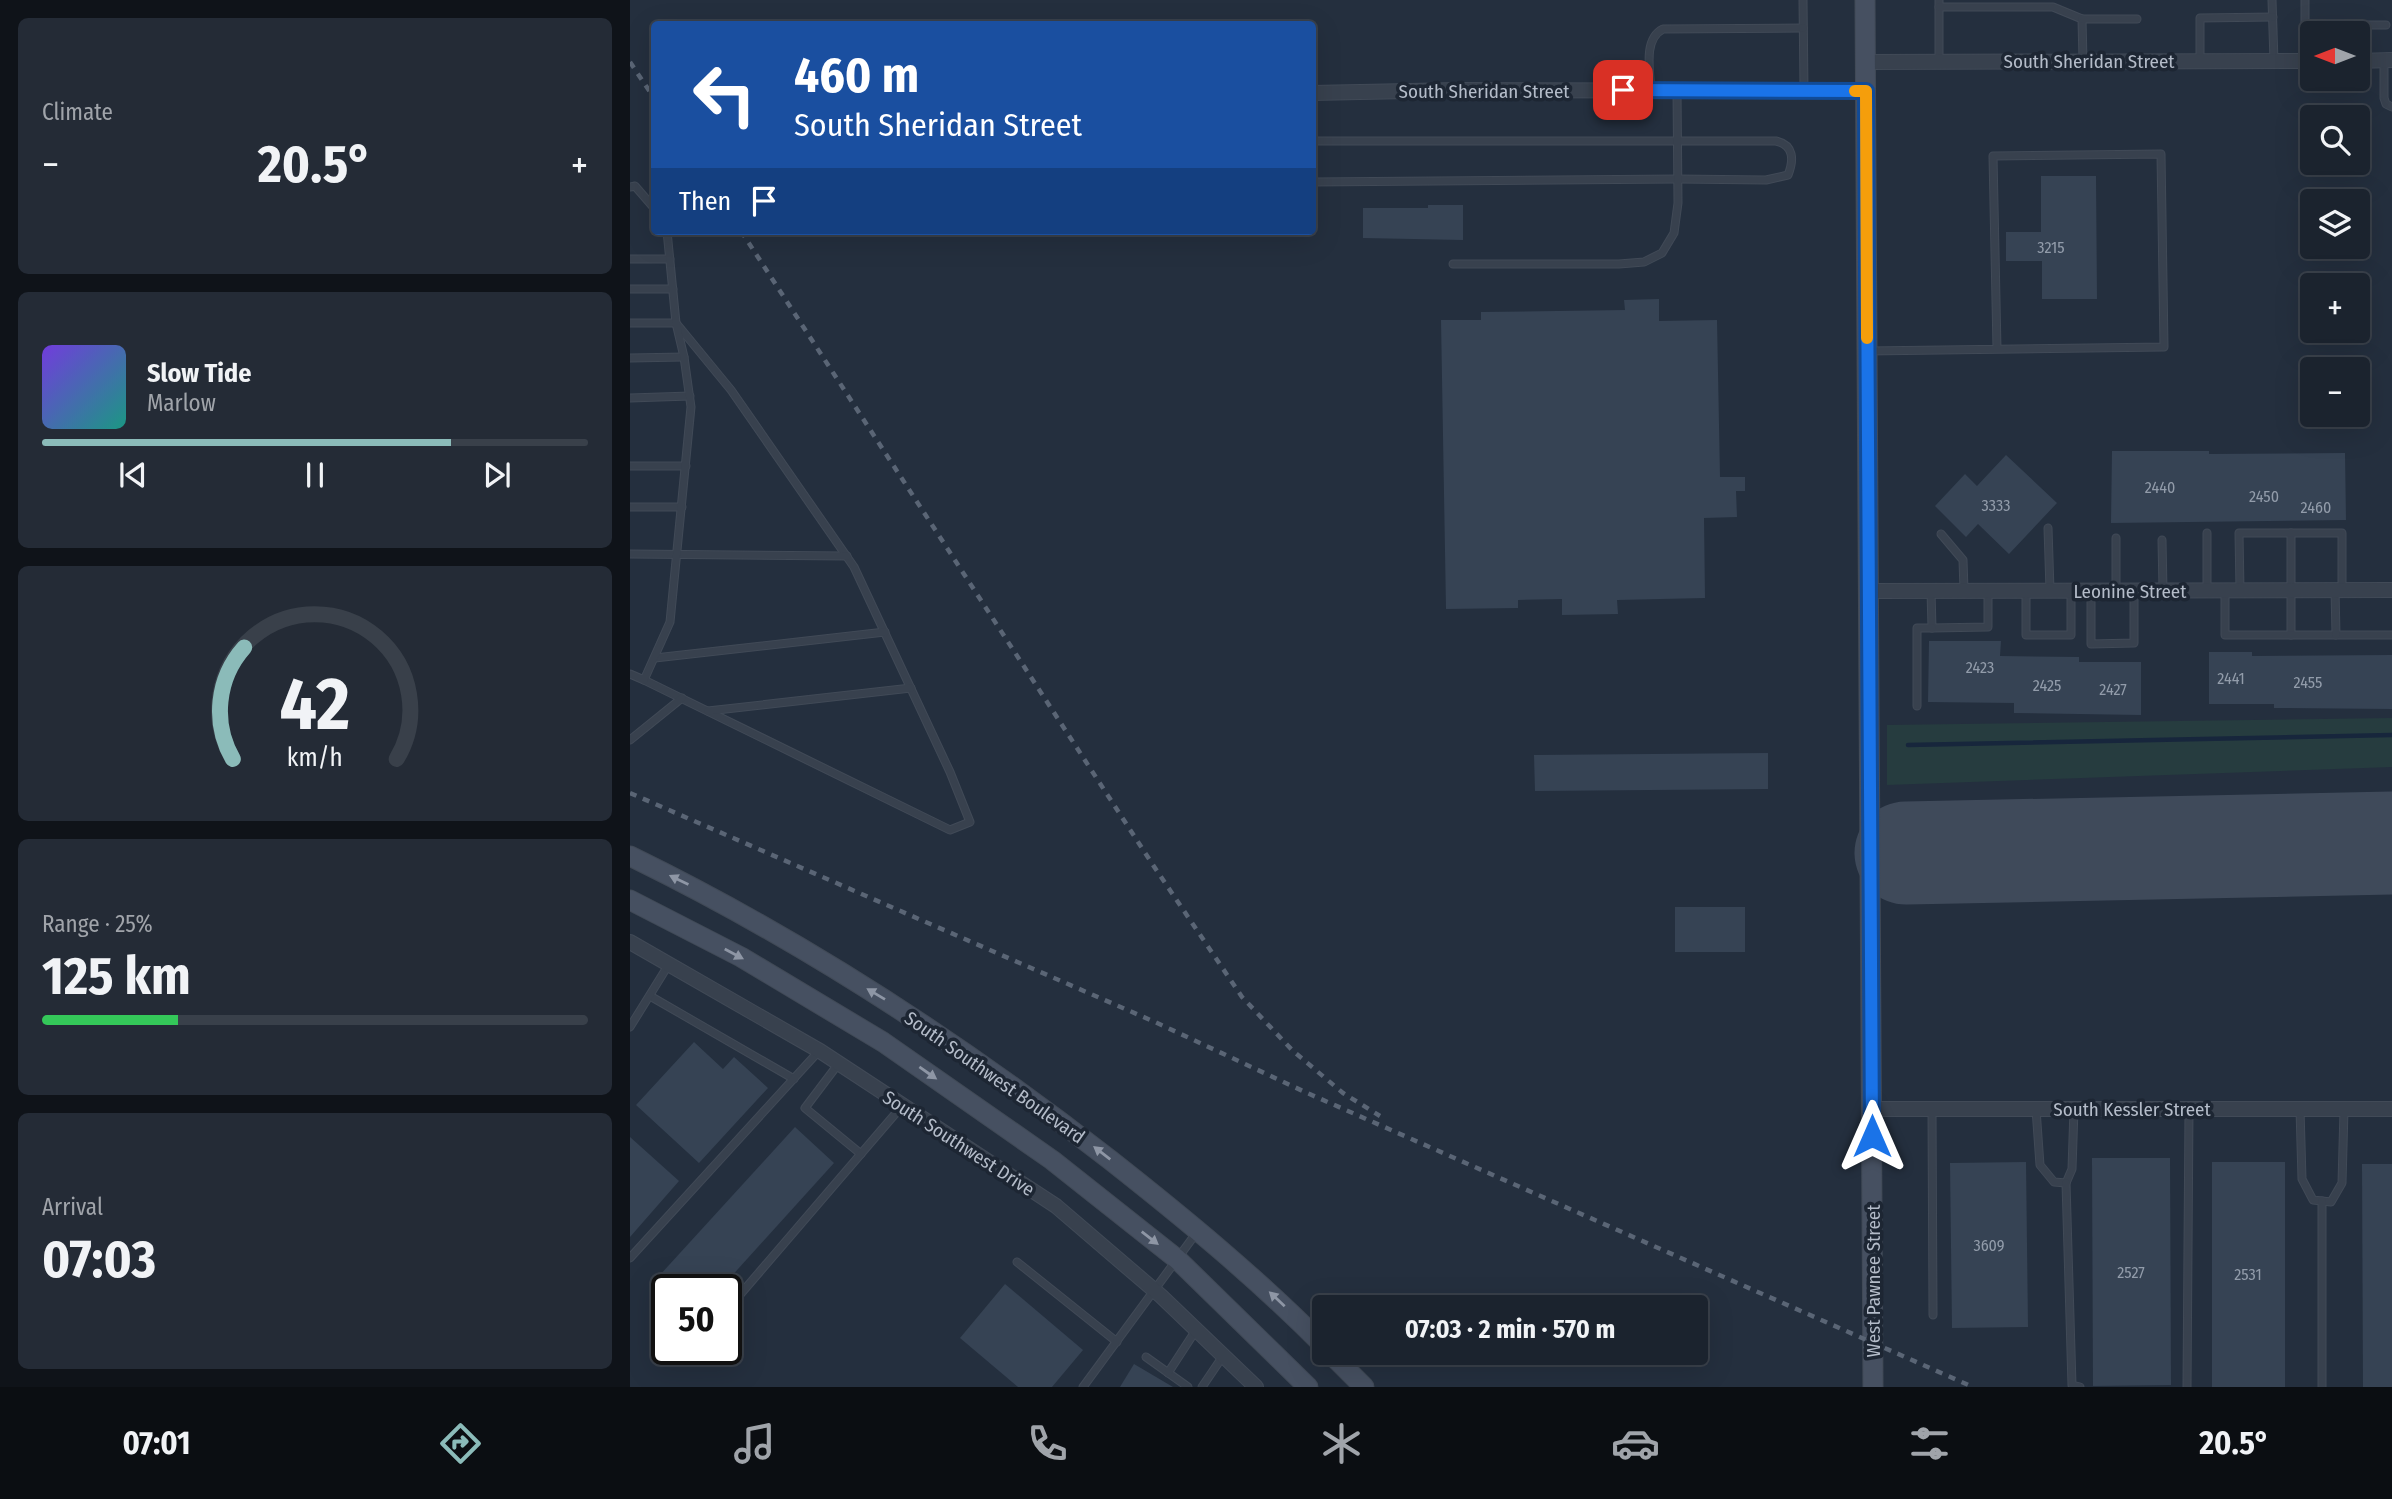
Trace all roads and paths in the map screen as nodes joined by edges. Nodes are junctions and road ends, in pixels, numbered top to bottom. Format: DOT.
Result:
graph roads {
  1 [pos="1803,0"];
  2 [pos="1865,0"];
  3 [pos="2273,0"];
  4 [pos="2305,0"];
  5 [pos="1939,4"];
  6 [pos="2273,17"];
  7 [pos="2082,19"];
  8 [pos="2137,19"];
  9 [pos="2305,21"];
  10 [pos="2386,25"];
  11 [pos="2370,26"];
  12 [pos="1803,28"];
  13 [pos="2388,60"];
  14 [pos="2083,61"];
  15 [pos="2200,61"];
  16 [pos="2274,61"];
  17 [pos="2300,61"];
  18 [pos="2370,61"];
  19 [pos="1866,62"];
  20 [pos="1939,62"];
  21 [pos="1651,90"];
  22 [pos="1677,91"];
  23 [pos="1804,91"];
  24 [pos="1866,91"];
  25 [pos="1316,93"];
  26 [pos="2392,107"];
  27 [pos="1316,141"];
  28 [pos="1677,141"];
  29 [pos="1678,179"];
  30 [pos="1316,182"];
  31 [pos="630,187"];
  32 [pos="651,205"];
  33 [pos="667,235"];
  34 [pos="630,259"];
  35 [pos="670,259"];
  36 [pos="1453,264"];
  37 [pos="630,289"];
  38 [pos="673,289"];
  39 [pos="630,323"];
  40 [pos="676,323"];
  41 [pos="1997,349"];
  42 [pos="1867,351"];
  43 [pos="684,357"];
  44 [pos="630,358"];
  45 [pos="690,396"];
  46 [pos="630,398"];
  47 [pos="630,466"];
  48 [pos="686,466"];
  49 [pos="681,506"];
  50 [pos="630,507"];
  51 [pos="2048,528"];
  52 [pos="2207,533"];
  53 [pos="2291,533"];
  54 [pos="1941,534"];
  55 [pos="2116,538"];
  56 [pos="2162,540"];
  57 [pos="630,554"];
  58 [pos="677,555"];
  59 [pos="847,556"];
  60 [pos="2116,590"];
  61 [pos="2134,590"];
  62 [pos="2163,590"];
  63 [pos="2207,590"];
  64 [pos="2232,590"];
  65 [pos="2291,590"];
  66 [pos="2339,590"];
  67 [pos="2392,590"];
  68 [pos="1868,591"];
  69 [pos="1931,591"];
  70 [pos="1964,591"];
  71 [pos="1988,591"];
  72 [pos="2026,591"];
  73 [pos="2050,591"];
  74 [pos="2071,591"];
  75 [pos="2091,591"];
  76 [pos="1931,628"];
  77 [pos="885,632"];
  78 [pos="2291,635"];
  79 [pos="2336,635"];
  80 [pos="2392,635"];
  81 [pos="655,658"];
  82 [pos="630,674"];
  83 [pos="645,680"];
  84 [pos="911,688"];
  85 [pos="681,698"];
  86 [pos="1917,706"];
  87 [pos="707,711"];
  88 [pos="630,740"];
  89 [pos="630,856"];
  90 [pos="630,900"];
  91 [pos="630,943"];
  92 [pos="669,964"];
  93 [pos="650,996"];
  94 [pos="630,1027"];
  95 [pos="820,1051"];
  96 [pos="839,1063"];
  97 [pos="794,1079"];
  98 [pos="902,1106"];
  99 [pos="2036,1109"];
  100 [pos="2074,1109"];
  101 [pos="2189,1109"];
  102 [pos="2300,1109"];
  103 [pos="2344,1109"];
  104 [pos="2392,1109"];
  105 [pos="1872,1110"];
  106 [pos="1931,1110"];
  107 [pos="861,1154"];
  108 [pos="2066,1183"];
  109 [pos="2322,1201"];
  110 [pos="1198,1231"];
  111 [pos="630,1258"];
  112 [pos="1177,1259"];
  113 [pos="1017,1262"];
  114 [pos="1154,1291"];
  115 [pos="742,1292"];
  116 [pos="1933,1315"];
  117 [pos="1196,1330"];
  118 [pos="1312,1334"];
  119 [pos="1117,1342"];
  120 [pos="1223,1356"];
  121 [pos="1146,1357"];
  122 [pos="1343,1365"];
  123 [pos="1168,1373"];
  124 [pos="1083,1387"];
  125 [pos="1188,1387"];
  126 [pos="1202,1387"];
  127 [pos="1256,1387"];
  128 [pos="1308,1387"];
  129 [pos="1364,1387"];
  130 [pos="1873,1387"];
  131 [pos="2080,1387"];
  132 [pos="2188,1387"];
  133 [pos="2322,1387"];
  1 -- 12 [label="lane"];
  2 -- 19 [label="main road, West Pawnee Street"];
  3 -- 6 [label="lane"];
  4 -- 9 [label="lane"];
  5 -- 7 [label="lane"];
  5 -- 20 [label="lane"];
  6 -- 15 [label="lane"];
  6 -- 16 [label="lane"];
  7 -- 8 [label="lane"];
  7 -- 14 [label="lane"];
  10 -- 11 [label="lane"];
  12 -- 21 [label="lane"];
  12 -- 23 [label="lane"];
  13 -- 18 [label="street"];
  13 -- 26 [label="lane"];
  14 -- 15 [label="street, South Sheridan Street"];
  14 -- 20 [label="street, South Sheridan Street"];
  15 -- 16 [label="street, South Sheridan Street"];
  16 -- 17 [label="street, South Sheridan Street"];
  19 -- 20 [label="street, South Sheridan Street"];
  19 -- 24 [label="main road, West Pawnee Street"];
  21 -- 22 [label="street, South Sheridan Street"];
  21 -- 25 [label="street, South Sheridan Street"];
  22 -- 23 [label="street, South Sheridan Street"];
  22 -- 28 [label="lane"];
  23 -- 24 [label="street, South Sheridan Street"];
  24 -- 42 [label="main road, West Pawnee Street"];
  27 -- 28 [label="lane"];
  28 -- 29 [label="lane"];
  28 -- 29 [label="lane"];
  29 -- 30 [label="lane"];
  29 -- 36 [label="lane"];
  31 -- 32 [label="lane"];
  33 -- 35 [label="lane"];
  34 -- 35 [label="lane"];
  35 -- 38 [label="lane"];
  37 -- 38 [label="lane"];
  38 -- 40 [label="lane"];
  39 -- 40 [label="lane"];
  40 -- 43 [label="lane"];
  40 -- 59 [label="lane"];
  41 -- 41 [label="lane"];
  41 -- 42 [label="lane"];
  42 -- 68 [label="main road, West Pawnee Street"];
  43 -- 44 [label="lane"];
  43 -- 45 [label="lane"];
  45 -- 46 [label="lane"];
  45 -- 48 [label="lane"];
  47 -- 48 [label="lane"];
  48 -- 49 [label="lane"];
  49 -- 50 [label="lane"];
  49 -- 58 [label="lane"];
  51 -- 73 [label="lane"];
  52 -- 63 [label="lane"];
  53 -- 64 [label="lane"];
  53 -- 65 [label="lane"];
  53 -- 66 [label="lane"];
  54 -- 70 [label="lane"];
  55 -- 60 [label="lane"];
  56 -- 62 [label="lane"];
  57 -- 58 [label="lane"];
  58 -- 59 [label="lane"];
  58 -- 81 [label="lane"];
  59 -- 77 [label="lane"];
  60 -- 61 [label="street, Leonine Street"];
  60 -- 75 [label="street, Leonine Street"];
  61 -- 62 [label="street, Leonine Street"];
  61 -- 75 [label="lane"];
  62 -- 63 [label="street, Leonine Street"];
  63 -- 64 [label="street, Leonine Street"];
  64 -- 65 [label="street, Leonine Street"];
  64 -- 78 [label="lane"];
  65 -- 66 [label="street, Leonine Street"];
  65 -- 78 [label="lane"];
  66 -- 67 [label="street, Leonine Street"];
  66 -- 79 [label="lane"];
  68 -- 69 [label="street, Leonine Street"];
  68 -- 105 [label="main road, West Pawnee Street"];
  69 -- 70 [label="street, Leonine Street"];
  69 -- 76 [label="lane"];
  70 -- 71 [label="street, Leonine Street"];
  71 -- 72 [label="street, Leonine Street"];
  71 -- 76 [label="lane"];
  72 -- 73 [label="street, Leonine Street"];
  72 -- 74 [label="lane"];
  73 -- 74 [label="street, Leonine Street"];
  74 -- 75 [label="street, Leonine Street"];
  76 -- 86 [label="lane"];
  77 -- 81 [label="lane"];
  77 -- 84 [label="lane"];
  78 -- 79 [label="lane"];
  79 -- 80 [label="lane"];
  81 -- 83 [label="lane"];
  82 -- 83 [label="lane"];
  83 -- 85 [label="lane"];
  84 -- 87 [label="lane"];
  84 -- 87 [label="lane"];
  85 -- 87 [label="lane"];
  85 -- 88 [label="lane"];
  110 -- 89 [label="main road, South Southwest Boulevard, one-way"];
  90 -- 112 [label="main road, South Southwest Boulevard, one-way"];
  91 -- 92 [label="street, South Southwest Drive"];
  92 -- 93 [label="lane"];
  92 -- 95 [label="street, South Southwest Drive"];
  93 -- 94 [label="lane"];
  93 -- 97 [label="lane"];
  95 -- 96 [label="street, South Southwest Drive"];
  95 -- 97 [label="lane"];
  96 -- 98 [label="street, South Southwest Drive"];
  96 -- 107 [label="lane"];
  97 -- 111 [label="lane"];
  98 -- 107 [label="lane"];
  98 -- 114 [label="street, South Southwest Drive"];
  99 -- 100 [label="street, South Kessler Street"];
  99 -- 106 [label="street, South Kessler Street"];
  99 -- 108 [label="lane"];
  100 -- 101 [label="street, South Kessler Street"];
  100 -- 108 [label="lane"];
  101 -- 102 [label="street, South Kessler Street"];
  101 -- 132 [label="lane"];
  102 -- 103 [label="street, South Kessler Street"];
  102 -- 109 [label="lane"];
  103 -- 104 [label="street, South Kessler Street"];
  103 -- 109 [label="lane"];
  105 -- 106 [label="street, South Kessler Street"];
  105 -- 130 [label="main road, West Pawnee Street"];
  106 -- 116 [label="lane"];
  107 -- 115 [label="lane"];
  108 -- 131 [label="lane"];
  109 -- 133 [label="lane"];
  110 -- 112 [label="lane"];
  118 -- 110 [label="main road, South Southwest Boulevard, one-way"];
  112 -- 114 [label="lane"];
  112 -- 128 [label="main road, South Southwest Boulevard"];
  113 -- 119 [label="lane"];
  114 -- 117 [label="street, South Southwest Drive"];
  114 -- 119 [label="lane"];
  117 -- 120 [label="street, South Southwest Drive"];
  117 -- 123 [label="lane"];
  119 -- 124 [label="lane"];
  120 -- 126 [label="lane"];
  120 -- 127 [label="street, South Southwest Drive"];
  121 -- 123 [label="lane"];
  122 -- 129 [label="main road"];
  123 -- 125 [label="lane"];
}
